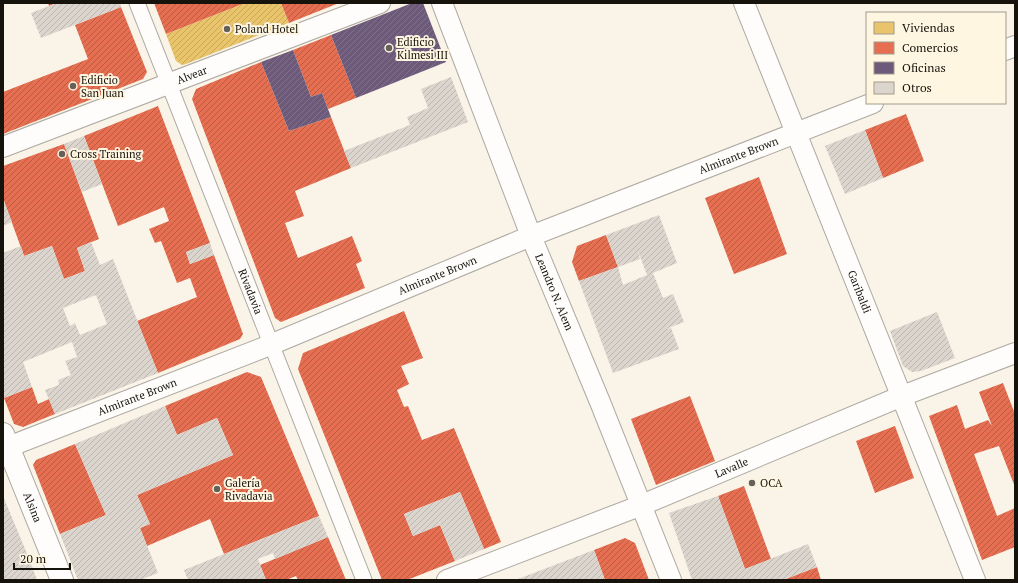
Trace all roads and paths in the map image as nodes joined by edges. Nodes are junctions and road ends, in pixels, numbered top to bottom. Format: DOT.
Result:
graph roads {
  1 [pos="137,3"];
  2 [pos="380,3"];
  3 [pos="442,3"];
  4 [pos="744,3"];
  5 [pos="168,83"];
  6 [pos="871,104"];
  7 [pos="796,134"];
  8 [pos="3,147"];
  9 [pos="531,236"];
  10 [pos="270,345"];
  11 [pos="1015,353"];
  12 [pos="902,396"];
  13 [pos="5,444"];
  14 [pos="642,505"];
  15 [pos="62,580"];
  16 [pos="364,580"];
  17 [pos="447,580"];
  18 [pos="671,580"];
  19 [pos="975,580"];
  1 -- 5 [label="street, Rivadavia"];
  2 -- 5 [label="street, Alvear"];
  3 -- 9 [label="street, Leandro N. Alem"];
  4 -- 7 [label="street, Garibaldi"];
  5 -- 8 [label="street, Alvear"];
  5 -- 10 [label="street, Rivadavia"];
  6 -- 7 [label="street, Almirante Brown"];
  7 -- 9 [label="street, Almirante Brown"];
  7 -- 12 [label="street, Garibaldi"];
  9 -- 10 [label="street, Almirante Brown"];
  9 -- 14 [label="street, Leandro N. Alem"];
  10 -- 13 [label="street, Almirante Brown"];
  10 -- 16 [label="street, Rivadavia"];
  11 -- 12 [label="street, Lavalle"];
  12 -- 14 [label="street, Lavalle"];
  12 -- 19 [label="street, Garibaldi"];
  13 -- 15 [label="street, Alsina"];
  14 -- 17 [label="street, Lavalle"];
  14 -- 18 [label="street, Leandro N. Alem"];
}
